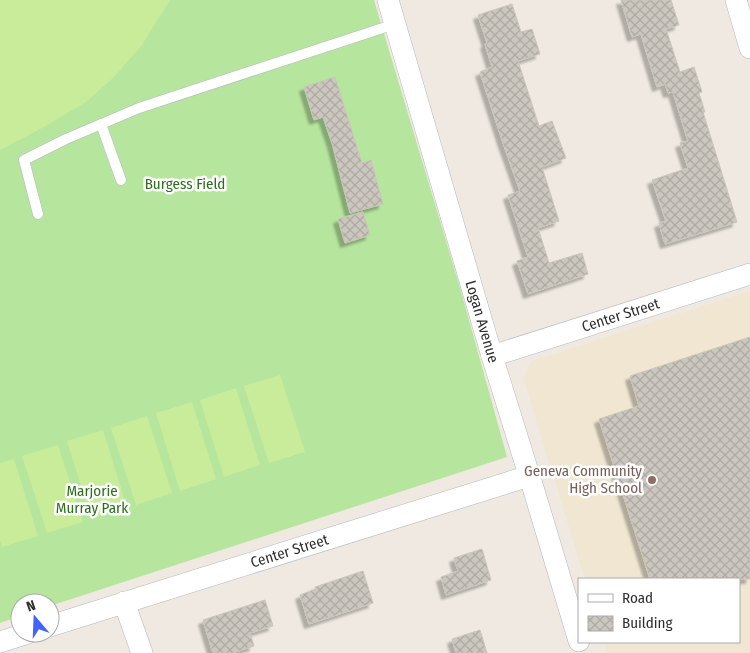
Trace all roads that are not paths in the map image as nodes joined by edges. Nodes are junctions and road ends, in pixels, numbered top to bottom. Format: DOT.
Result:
graph roads {
  1 [pos="388,0"];
  2 [pos="736,0"];
  3 [pos="395,24"];
  4 [pos="750,48"];
  5 [pos="101,124"];
  6 [pos="120,180"];
  7 [pos="38,214"];
  8 [pos="750,274"];
  9 [pos="492,356"];
  10 [pos="529,476"];
  11 [pos="124,602"];
  12 [pos="60,623"];
  13 [pos="578,639"];
  14 [pos="142,653"];
  1 -- 3 [label="street, Logan Avenue"];
  2 -- 4 [label="street"];
  3 -- 5 [label="lane"];
  3 -- 9 [label="street, Logan Avenue"];
  5 -- 6 [label="lane"];
  5 -- 7 [label="lane"];
  8 -- 9 [label="street, Center Street"];
  9 -- 10 [label="street, Logan Avenue"];
  10 -- 11 [label="street, Center Street"];
  10 -- 13 [label="street, Logan Avenue"];
  11 -- 12 [label="street, Center Street"];
  11 -- 14 [label="street"];
}
